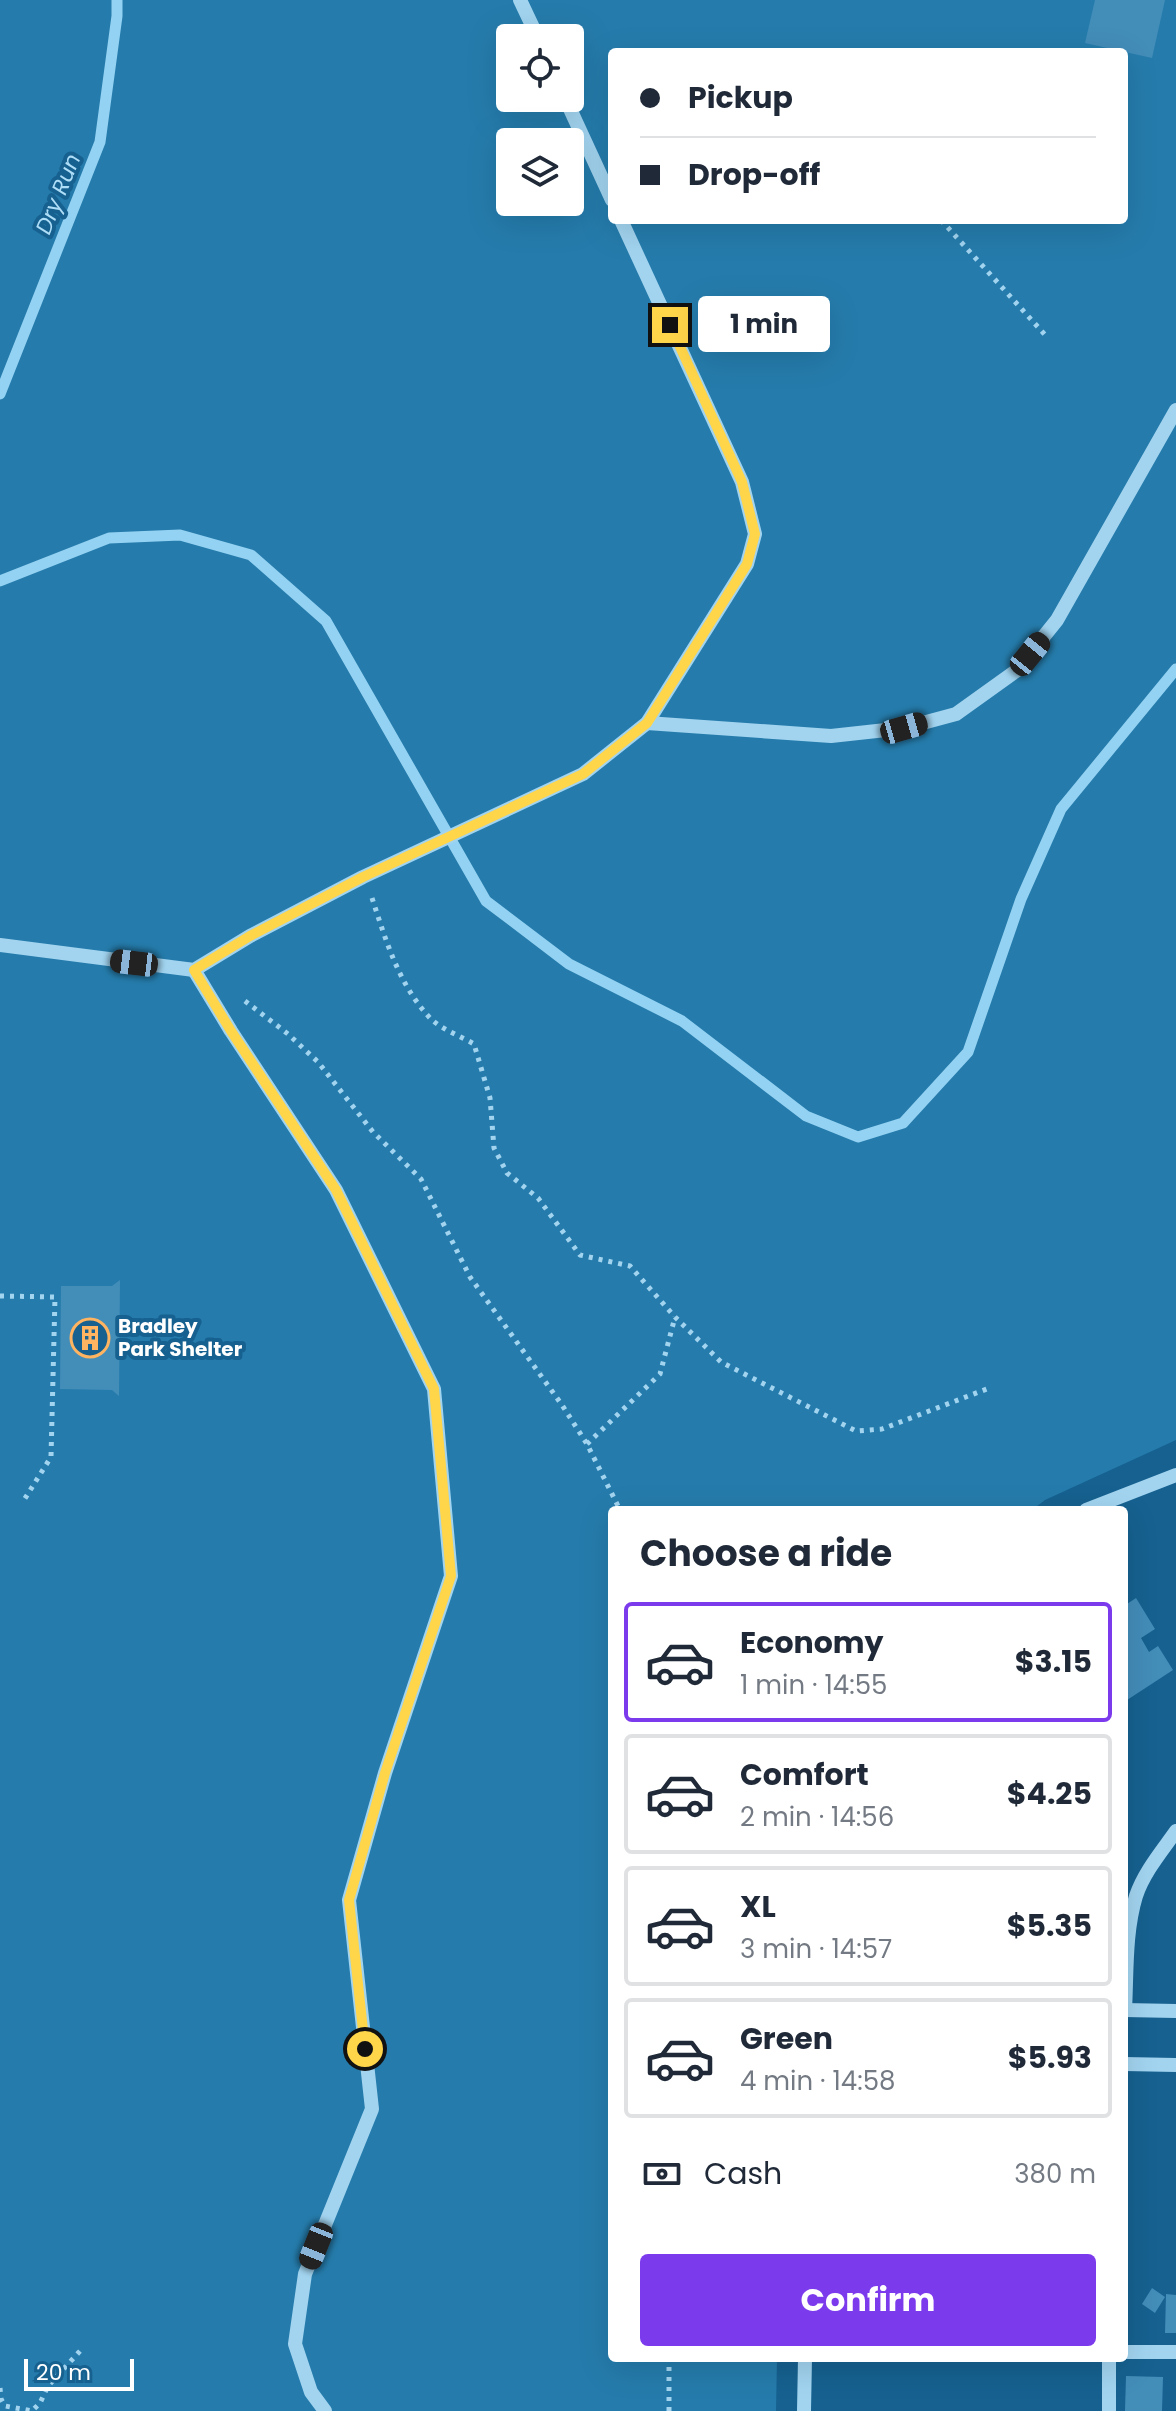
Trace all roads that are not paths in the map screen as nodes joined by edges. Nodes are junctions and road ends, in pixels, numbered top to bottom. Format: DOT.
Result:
graph roads {
  1 [pos="520,0"];
  2 [pos="531,24"];
  3 [pos="571,112"];
  4 [pos="608,191"];
  5 [pos="623,224"];
  6 [pos="1176,410"];
  7 [pos="647,723"];
  8 [pos="0,945"];
  9 [pos="194,970"];
  10 [pos="1176,1475"];
  11 [pos="1096,1506"];
  12 [pos="1176,1831"];
  13 [pos="1128,1934"];
  14 [pos="1128,2010"];
  15 [pos="1176,2011"];
  16 [pos="1128,2064"];
  17 [pos="1176,2065"];
  18 [pos="1128,2352"];
  19 [pos="1176,2352"];
  20 [pos="805,2362"];
  21 [pos="1109,2362"];
  22 [pos="325,2411"];
  23 [pos="804,2411"];
  24 [pos="1109,2411"];
  1 -- 2 [label="street"];
  3 -- 4 [label="street"];
  5 -- 7 [label="street"];
  6 -- 7 [label="street"];
  7 -- 9 [label="street"];
  8 -- 9 [label="street"];
  9 -- 22 [label="street"];
  10 -- 11 [label="street"];
  12 -- 13 [label="street"];
  14 -- 15 [label="street"];
  16 -- 17 [label="street"];
  18 -- 19 [label="street"];
  20 -- 23 [label="street"];
  21 -- 24 [label="street"];
}
